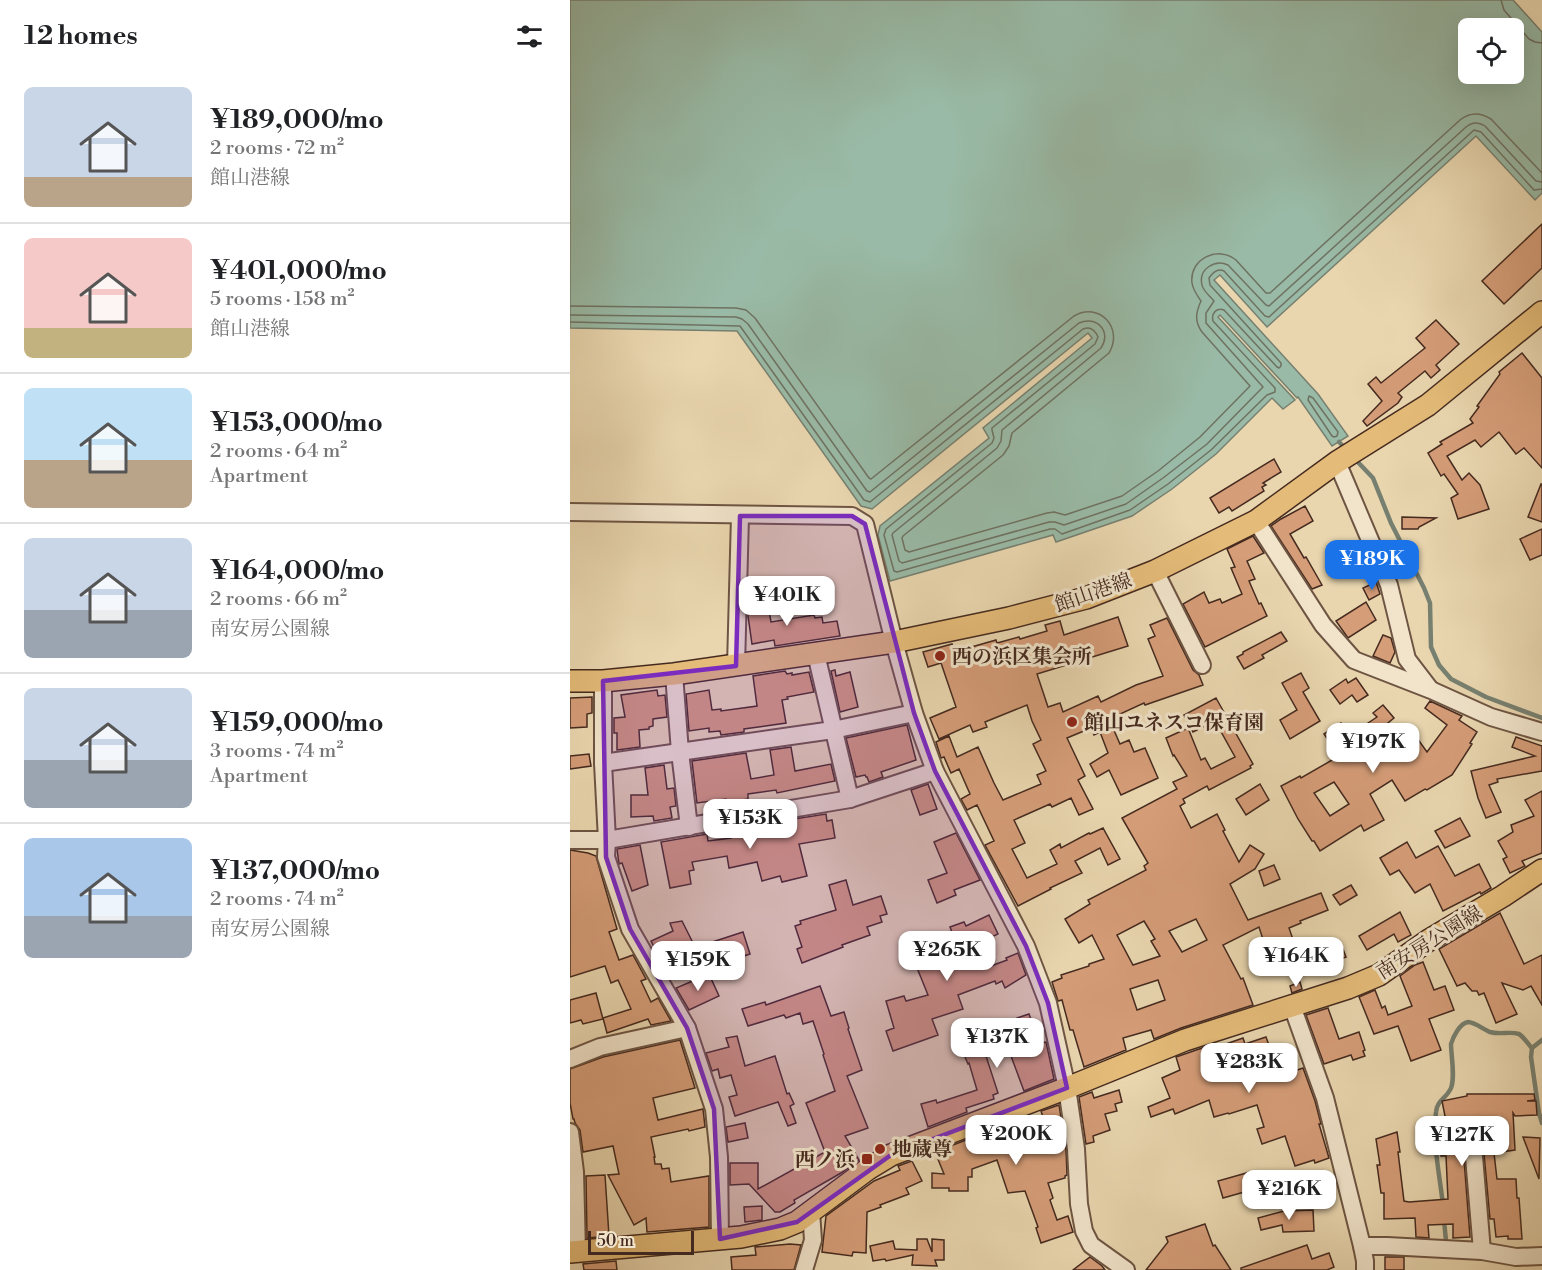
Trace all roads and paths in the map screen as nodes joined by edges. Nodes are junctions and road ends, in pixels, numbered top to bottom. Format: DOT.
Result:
graph roads {
  1 [pos="1542,312"];
  2 [pos="1339,461"];
  3 [pos="570,512"];
  4 [pos="740,516"];
  5 [pos="1256,521"];
  6 [pos="1155,571"];
  7 [pos="894,642"];
  8 [pos="816,654"];
  9 [pos="1202,665"];
  10 [pos="736,666"];
  11 [pos="674,674"];
  12 [pos="570,681"];
  13 [pos="603,681"];
  14 [pos="1431,690"];
  15 [pos="914,713"];
  16 [pos="833,730"];
  17 [pos="1542,732"];
  18 [pos="680,752"];
  19 [pos="603,763"];
  20 [pos="935,771"];
  21 [pos="850,799"];
  22 [pos="689,827"];
  23 [pos="570,840"];
  24 [pos="607,840"];
  25 [pos="1542,870"];
  26 [pos="1292,1006"];
  27 [pos="687,1028"];
  28 [pos="570,1059"];
  29 [pos="1067,1088"];
  30 [pos="570,1132"];
  31 [pos="1472,1132"];
  32 [pos="812,1212"];
  33 [pos="720,1239"];
  34 [pos="1362,1246"];
  35 [pos="1482,1251"];
  36 [pos="574,1252"];
  37 [pos="1542,1256"];
  38 [pos="1516,1264"];
  39 [pos="804,1270"];
  40 [pos="1126,1270"];
  41 [pos="1365,1270"];
  1 -- 2 [label="main road, 館山港線"];
  2 -- 5 [label="main road, 館山港線"];
  2 -- 14 [label="street"];
  3 -- 4 [label="street"];
  4 -- 7 [label="street"];
  4 -- 10 [label="street"];
  5 -- 6 [label="main road, 館山港線"];
  5 -- 14 [label="street"];
  6 -- 7 [label="main road, 館山港線"];
  6 -- 9 [label="street"];
  7 -- 8 [label="main road, 館山港線"];
  7 -- 15 [label="street"];
  8 -- 10 [label="main road, 館山港線"];
  8 -- 16 [label="street"];
  10 -- 11 [label="main road, 館山港線"];
  11 -- 13 [label="main road, 館山港線"];
  11 -- 18 [label="street"];
  12 -- 13 [label="main road, 館山港線"];
  13 -- 19 [label="street"];
  14 -- 17 [label="street"];
  15 -- 16 [label="street"];
  15 -- 20 [label="street"];
  16 -- 18 [label="street"];
  16 -- 21 [label="street"];
  18 -- 19 [label="street"];
  18 -- 22 [label="street"];
  19 -- 24 [label="street"];
  20 -- 21 [label="street"];
  20 -- 29 [label="street"];
  21 -- 22 [label="street"];
  22 -- 24 [label="street"];
  23 -- 24 [label="street"];
  24 -- 27 [label="street"];
  25 -- 26 [label="main road, 南安房公園線"];
  26 -- 29 [label="main road, 南安房公園線"];
  26 -- 34 [label="street"];
  27 -- 28 [label="street"];
  27 -- 33 [label="street"];
  29 -- 32 [label="main road, 南安房公園線"];
  29 -- 40 [label="street"];
  30 -- 36 [label="street"];
  31 -- 35 [label="street"];
  32 -- 33 [label="main road, 南安房公園線"];
  32 -- 39 [label="street"];
  33 -- 36 [label="main road, 南安房公園線"];
  34 -- 35 [label="street"];
  34 -- 41 [label="street"];
  35 -- 38 [label="street"];
  37 -- 38 [label="street"];
}
